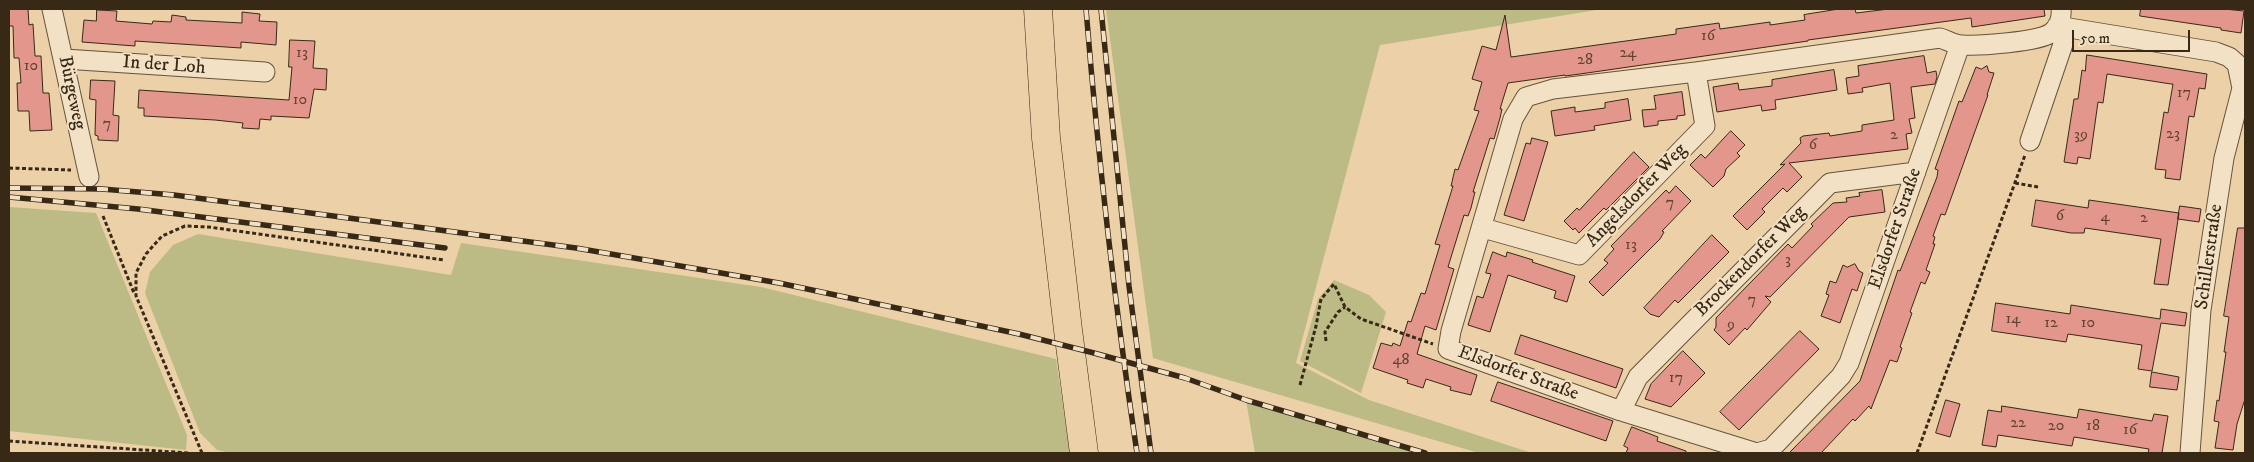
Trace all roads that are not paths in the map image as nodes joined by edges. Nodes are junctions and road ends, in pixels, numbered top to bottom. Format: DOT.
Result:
graph roads {
  1 [pos="52,9"];
  2 [pos="2059,17"];
  3 [pos="1039,21"];
  4 [pos="1960,46"];
  5 [pos="64,59"];
  6 [pos="2241,61"];
  7 [pos="265,72"];
  8 [pos="1696,72"];
  9 [pos="2030,141"];
  10 [pos="88,171"];
  11 [pos="1916,172"];
  12 [pos="1483,228"];
  13 [pos="1621,411"];
  14 [pos="1084,453"];
  15 [pos="2190,453"];
  1 -- 5 [label="street, Bürgeweg"];
  2 -- 4 [label="street, Elsdorfer Straße"];
  2 -- 6 [label="street"];
  2 -- 9 [label="street"];
  3 -- 14 [label="main road"];
  4 -- 8 [label="street, Elsdorfer Straße"];
  4 -- 11 [label="street, Elsdorfer Straße"];
  5 -- 7 [label="street, In der Loh"];
  5 -- 10 [label="street, Bürgeweg"];
  6 -- 15 [label="street, Schillerstraße"];
  8 -- 12 [label="street, Elsdorfer Straße"];
  8 -- 12 [label="street, Angelsdorfer Weg"];
  11 -- 13 [label="street, Brockendorfer Weg"];
  11 -- 13 [label="street, Elsdorfer Straße"];
  12 -- 13 [label="street, Elsdorfer Straße"];
}
